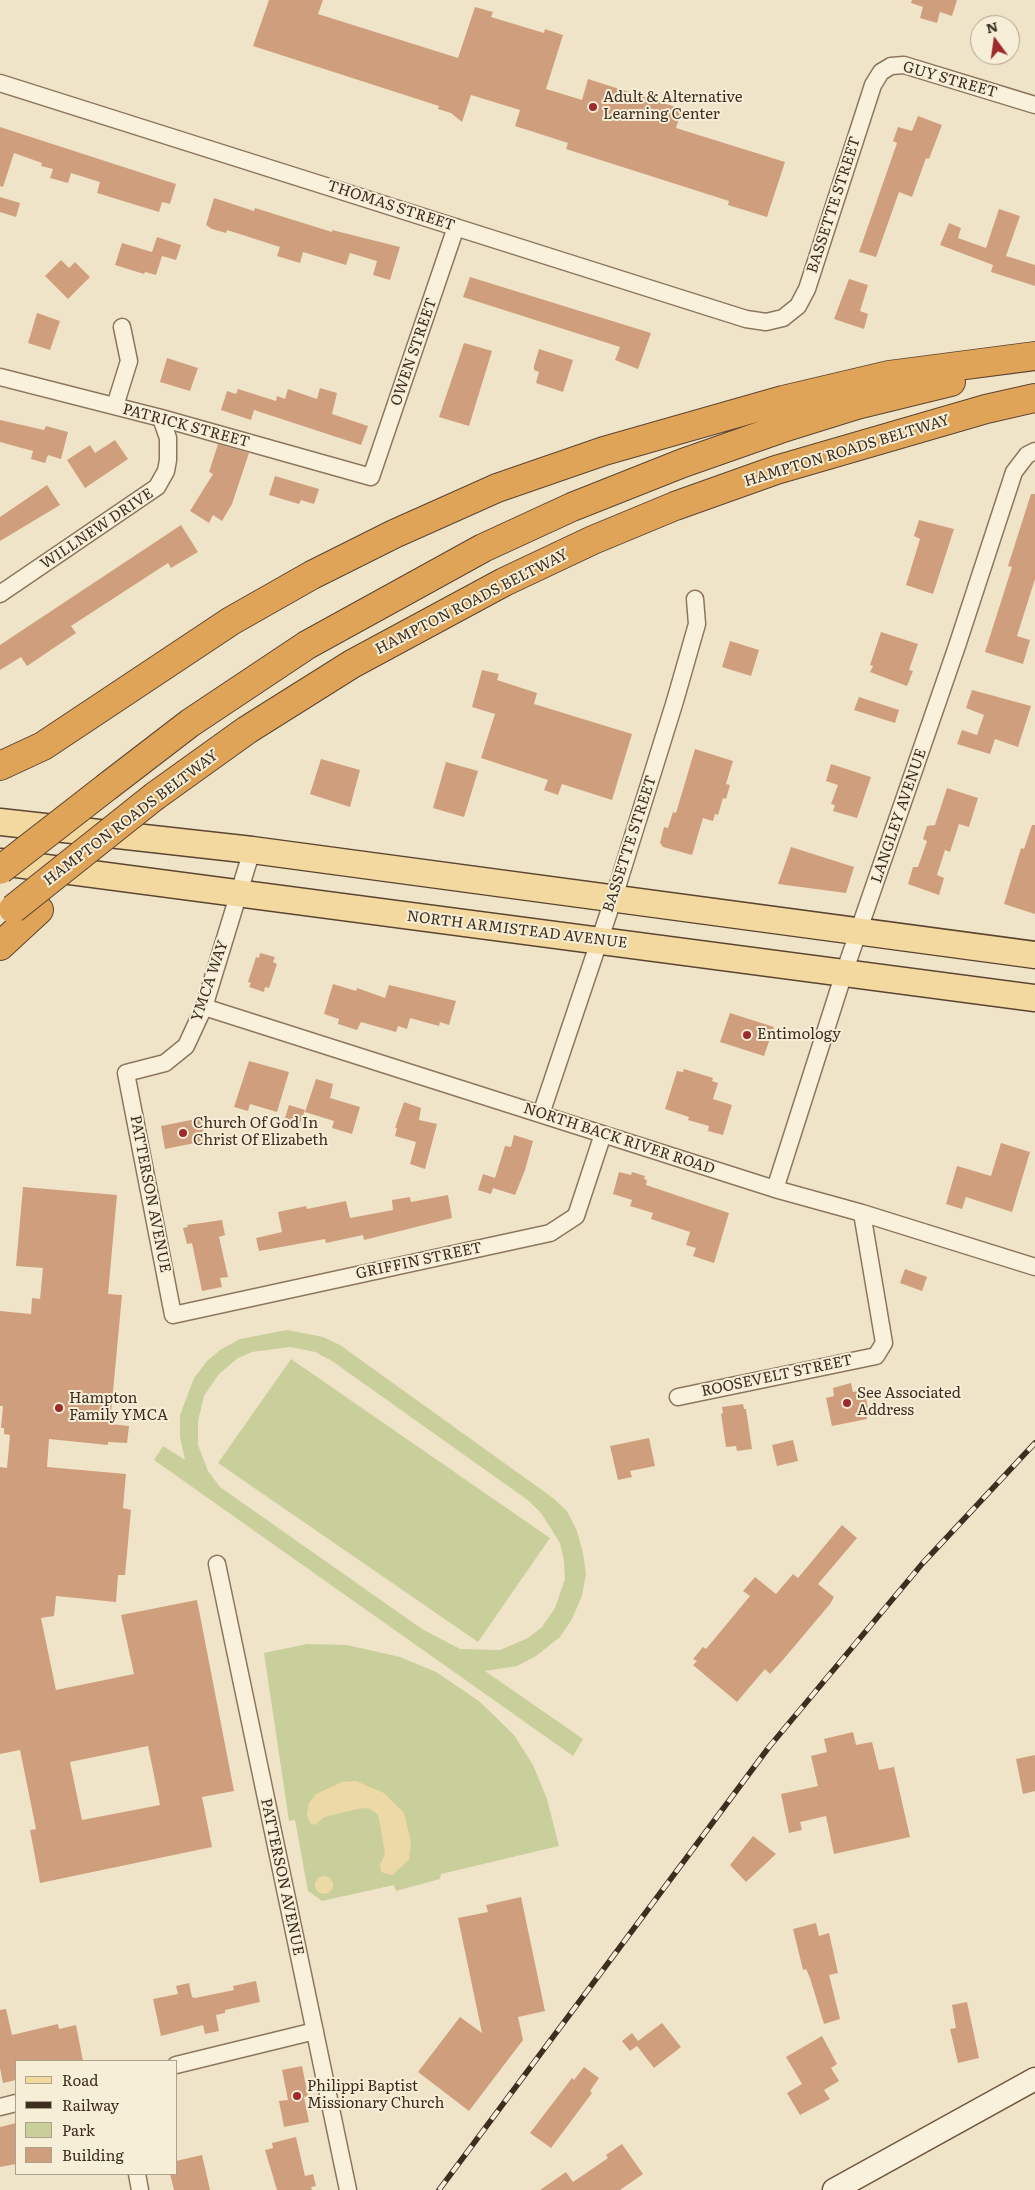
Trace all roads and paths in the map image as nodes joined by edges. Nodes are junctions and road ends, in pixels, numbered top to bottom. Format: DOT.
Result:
graph roads {
  1 [pos="0,83"];
  2 [pos="872,84"];
  3 [pos="1035,105"];
  4 [pos="456,227"];
  5 [pos="783,318"];
  6 [pos="122,327"];
  7 [pos="1035,356"];
  8 [pos="1035,361"];
  9 [pos="0,377"];
  10 [pos="1035,398"];
  11 [pos="116,406"];
  12 [pos="986,409"];
  13 [pos="1035,410"];
  14 [pos="161,418"];
  15 [pos="1035,451"];
  16 [pos="371,477"];
  17 [pos="0,594"];
  18 [pos="695,599"];
  19 [pos="0,766"];
  20 [pos="0,822"];
  21 [pos="252,850"];
  22 [pos="0,862"];
  23 [pos="0,870"];
  24 [pos="238,894"];
  25 [pos="614,897"];
  26 [pos="17,913"];
  27 [pos="859,931"];
  28 [pos="599,941"];
  29 [pos="0,946"];
  30 [pos="1035,954"];
  31 [pos="844,973"];
  32 [pos="1035,998"];
  33 [pos="204,1007"];
  34 [pos="126,1073"];
  35 [pos="541,1114"];
  36 [pos="603,1134"];
  37 [pos="775,1189"];
  38 [pos="862,1213"];
  39 [pos="1034,1264"];
  40 [pos="173,1315"];
  41 [pos="678,1397"];
  42 [pos="217,1564"];
  43 [pos="315,2032"];
  44 [pos="178,2065"];
  45 [pos="1035,2079"];
  46 [pos="15,2103"];
  47 [pos="0,2107"];
  48 [pos="137,2175"];
  49 [pos="140,2190"];
  50 [pos="348,2190"];
  51 [pos="834,2190"];
  1 -- 4 [label="street, THOMAS STREET"];
  2 -- 3 [label="street, GUY STREET"];
  2 -- 5 [label="street, BASSETTE STREET"];
  4 -- 5 [label="street, THOMAS STREET"];
  4 -- 16 [label="street, OWEN STREET"];
  6 -- 11 [label="street"];
  7 -- 19 [label="highway"];
  8 -- 23 [label="highway, bridge"];
  9 -- 11 [label="street, PATRICK STREET"];
  10 -- 12 [label="highway, HAMPTON ROADS BELTWAY"];
  11 -- 14 [label="street, PATRICK STREET"];
  12 -- 13 [label="highway"];
  12 -- 26 [label="highway, HAMPTON ROADS BELTWAY, bridge"];
  14 -- 16 [label="street, PATRICK STREET"];
  14 -- 17 [label="street, WILLNEW DRIVE"];
  15 -- 27 [label="street, LANGLEY AVENUE"];
  18 -- 25 [label="street, BASSETTE STREET"];
  20 -- 21 [label="main road"];
  21 -- 24 [label="street, YMCA WAY"];
  21 -- 25 [label="main road"];
  22 -- 24 [label="main road, NORTH ARMISTEAD AVENUE"];
  24 -- 28 [label="main road, NORTH ARMISTEAD AVENUE"];
  24 -- 33 [label="street, YMCA WAY"];
  25 -- 27 [label="main road"];
  25 -- 28 [label="street, BASSETTE STREET"];
  26 -- 29 [label="highway, HAMPTON ROADS BELTWAY"];
  27 -- 30 [label="main road"];
  27 -- 31 [label="street, LANGLEY AVENUE"];
  28 -- 31 [label="main road, NORTH ARMISTEAD AVENUE"];
  28 -- 35 [label="street, BASSETTE STREET"];
  31 -- 32 [label="main road, NORTH ARMISTEAD AVENUE"];
  31 -- 37 [label="street, LANGLEY AVENUE"];
  33 -- 34 [label="street, YMCA WAY"];
  33 -- 35 [label="street, NORTH BACK RIVER ROAD"];
  34 -- 40 [label="street, PATTERSON AVENUE"];
  35 -- 36 [label="street, NORTH BACK RIVER ROAD"];
  36 -- 37 [label="street, NORTH BACK RIVER ROAD"];
  36 -- 40 [label="street, GRIFFIN STREET"];
  37 -- 38 [label="street, NORTH BACK RIVER ROAD"];
  38 -- 39 [label="street, NORTH BACK RIVER ROAD"];
  38 -- 41 [label="street, ROOSEVELT STREET"];
  42 -- 43 [label="street, PATTERSON AVENUE"];
  43 -- 44 [label="street"];
  43 -- 50 [label="street, PATTERSON AVENUE"];
  45 -- 51 [label="main road"];
  46 -- 47 [label="street"];
  48 -- 49 [label="street"];
}
